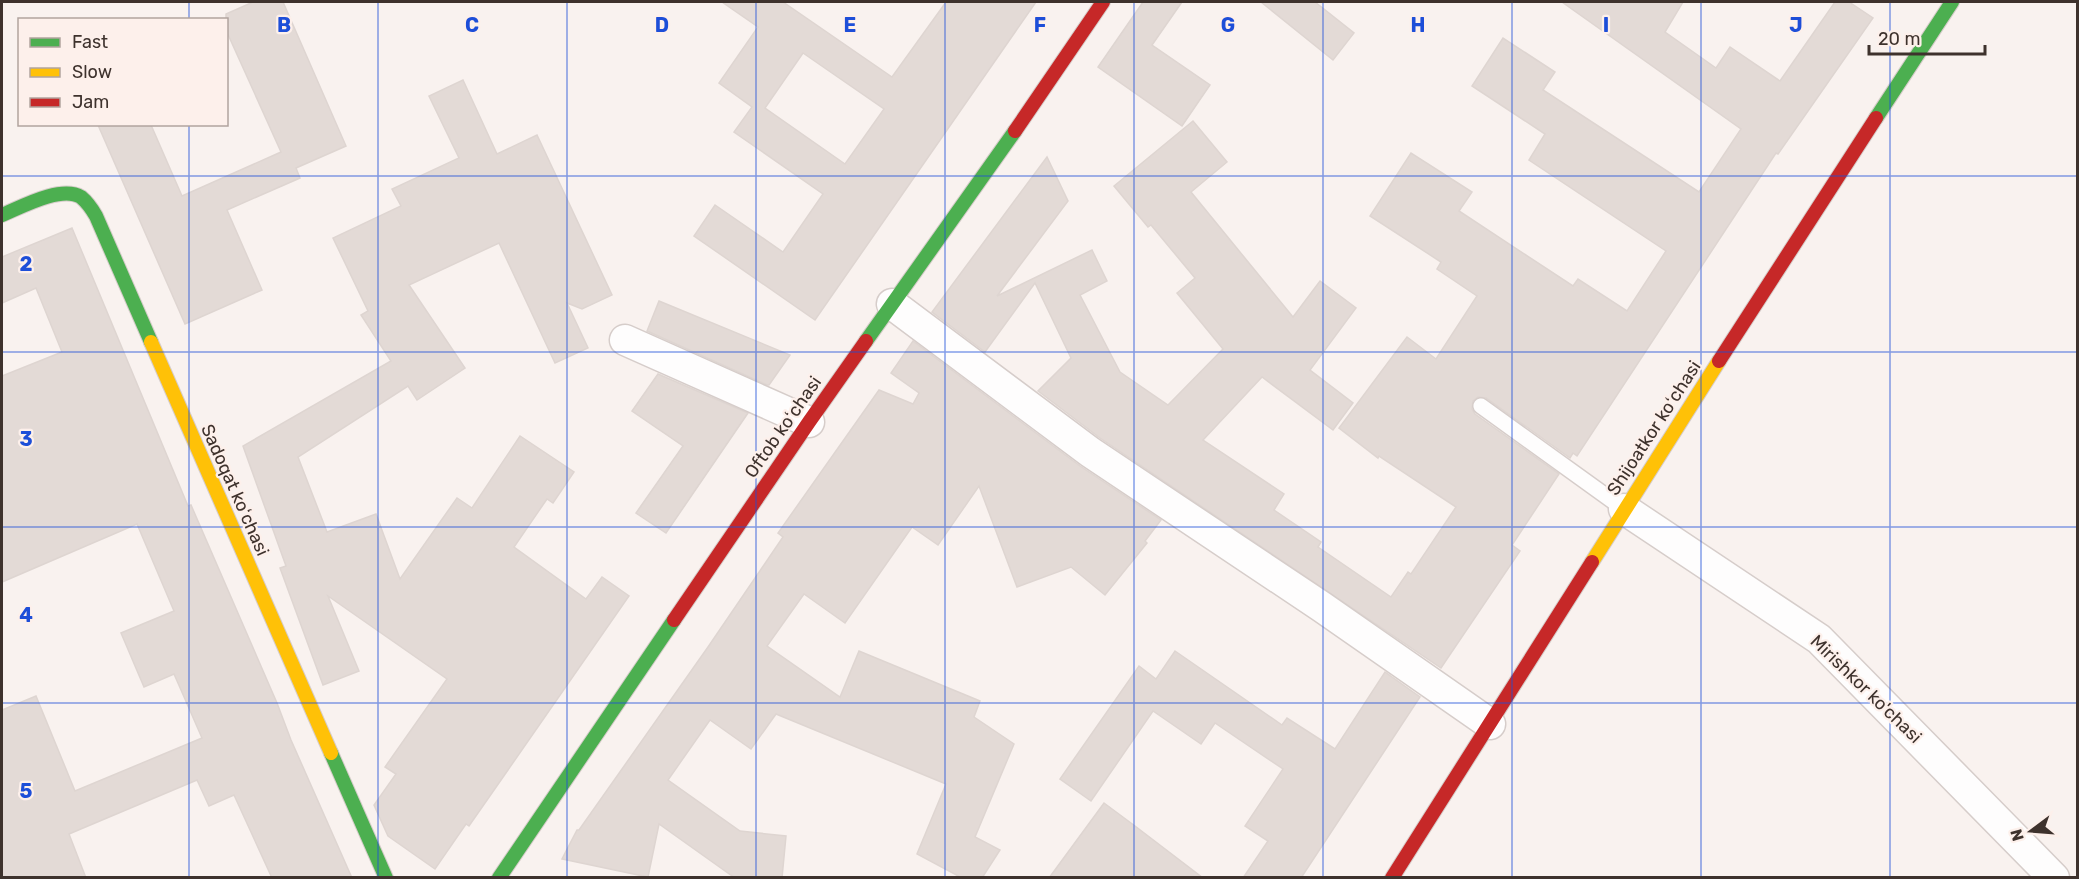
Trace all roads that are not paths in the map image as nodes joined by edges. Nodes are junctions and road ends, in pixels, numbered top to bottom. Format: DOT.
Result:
graph roads {
  1 [pos="1103,2"];
  2 [pos="1952,2"];
  3 [pos="2,215"];
  4 [pos="892,304"];
  5 [pos="625,340"];
  6 [pos="1481,406"];
  7 [pos="809,422"];
  8 [pos="1624,509"];
  9 [pos="1490,724"];
  10 [pos="386,878"];
  11 [pos="499,878"];
  12 [pos="1392,878"];
  13 [pos="2054,878"];
  1 -- 4 [label="street, Oftob koʻchasi"];
  2 -- 8 [label="street, Shijoatkor koʻchasi"];
  3 -- 10 [label="street, Sadoqat koʻchasi"];
  4 -- 7 [label="street, Oftob koʻchasi"];
  4 -- 9 [label="street"];
  5 -- 7 [label="street"];
  6 -- 8 [label="lane"];
  7 -- 11 [label="street, Oftob koʻchasi"];
  8 -- 9 [label="street, Shijoatkor koʻchasi"];
  8 -- 13 [label="street, Mirishkor ko'chasi"];
  9 -- 12 [label="street, Shijoatkor koʻchasi"];
}
